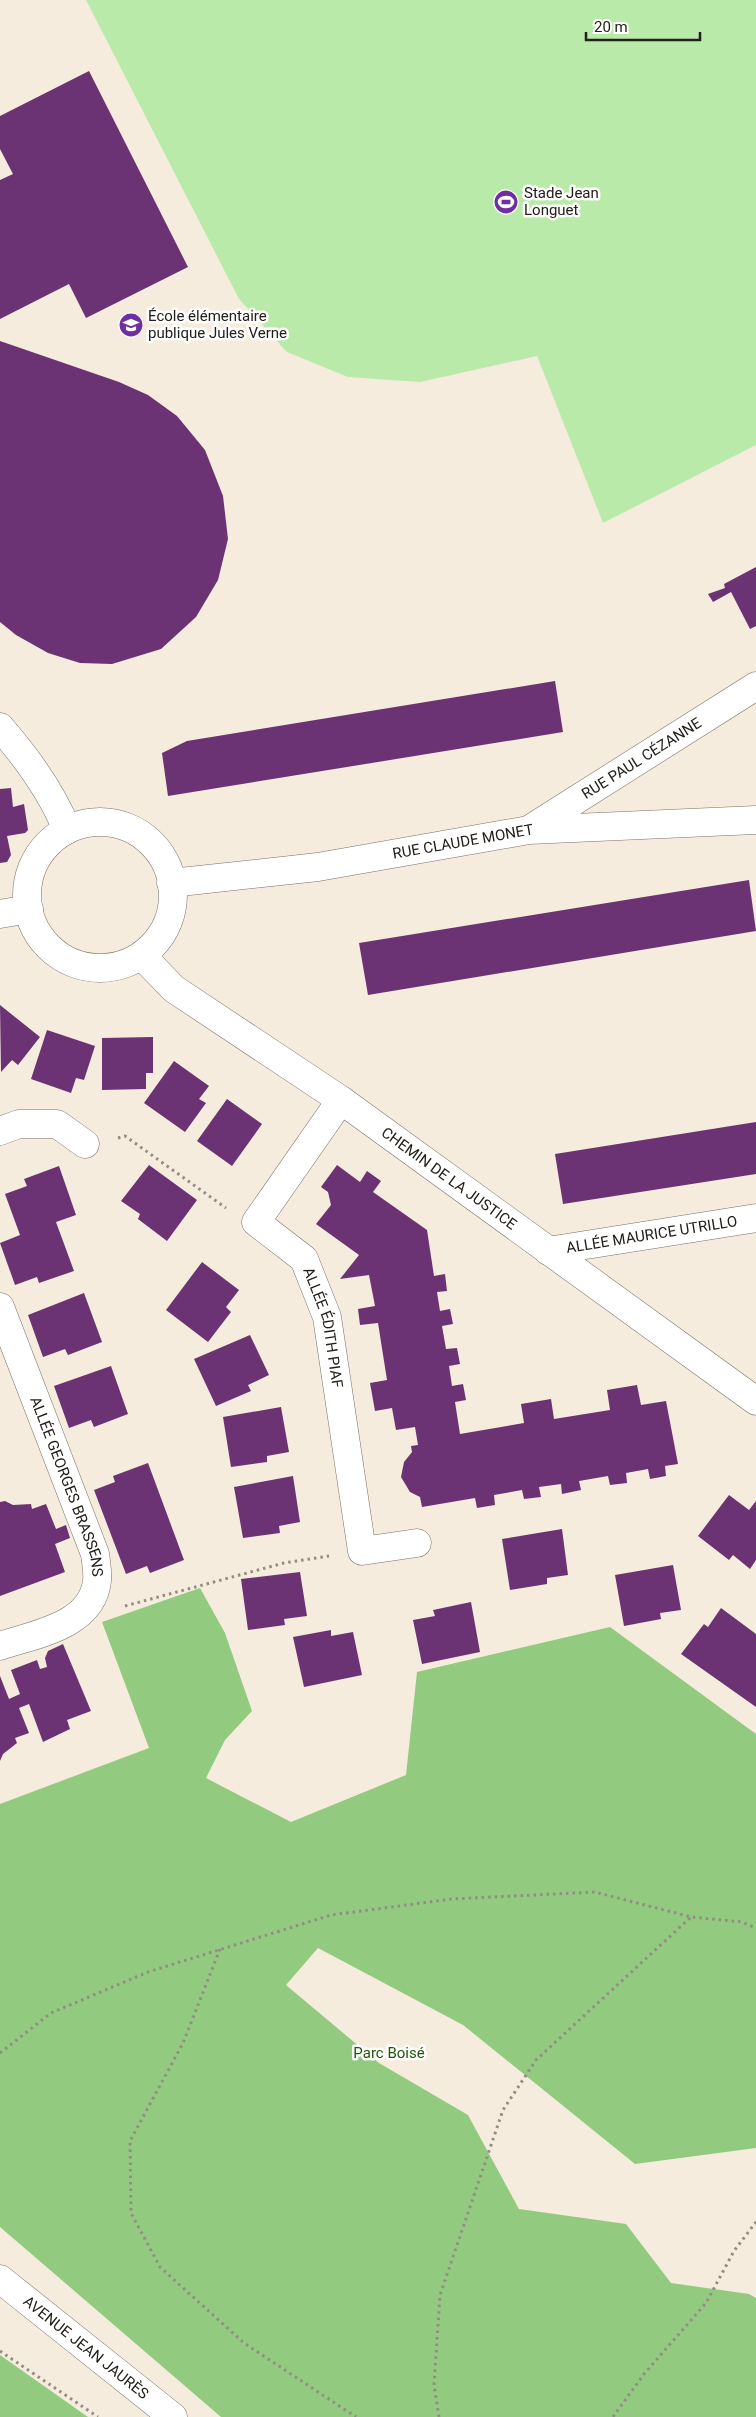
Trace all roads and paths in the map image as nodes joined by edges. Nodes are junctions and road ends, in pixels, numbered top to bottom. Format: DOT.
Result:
graph roads {
  1 [pos="756,686"];
  2 [pos="0,726"];
  3 [pos="756,820"];
  4 [pos="66,830"];
  5 [pos="528,830"];
  6 [pos="171,883"];
  7 [pos="29,909"];
  8 [pos="0,914"];
  9 [pos="142,956"];
  10 [pos="341,1100"];
  11 [pos="0,1130"];
  12 [pos="85,1144"];
  13 [pos="756,1218"];
  14 [pos="256,1222"];
  15 [pos="548,1251"];
  16 [pos="0,1307"];
  17 [pos="756,1401"];
  18 [pos="417,1543"];
  19 [pos="362,1551"];
  20 [pos="121,1607"];
  21 [pos="0,1646"];
  22 [pos="691,1917"];
  23 [pos="756,1928"];
  24 [pos="220,1949"];
  25 [pos="0,2053"];
  26 [pos="756,2222"];
  27 [pos="0,2279"];
  28 [pos="0,2351"];
  29 [pos="98,2417"];
  30 [pos="173,2417"];
  31 [pos="356,2417"];
  32 [pos="440,2417"];
  33 [pos="613,2417"];
  1 -- 5 [label="street, RUE PAUL CÉZANNE"];
  2 -- 4 [label="street"];
  3 -- 5 [label="street, RUE CLAUDE MONET"];
  4 -- 6 [label="street"];
  4 -- 7 [label="street"];
  5 -- 6 [label="street, RUE CLAUDE MONET"];
  6 -- 9 [label="street"];
  7 -- 8 [label="street"];
  7 -- 9 [label="street"];
  9 -- 10 [label="street, CHEMIN DE LA JUSTICE"];
  10 -- 14 [label="street"];
  10 -- 15 [label="street, CHEMIN DE LA JUSTICE"];
  11 -- 12 [label="street"];
  12 -- 14 [label="path"];
  13 -- 15 [label="street, ALLÉE MAURICE UTRILLO"];
  14 -- 19 [label="street, ALLÉE ÉDITH PIAF"];
  15 -- 17 [label="street, CHEMIN DE LA JUSTICE"];
  16 -- 21 [label="street, ALLÉE GEORGES BRASSENS"];
  18 -- 19 [label="street"];
  19 -- 20 [label="path"];
  22 -- 23 [label="path"];
  22 -- 24 [label="path"];
  22 -- 32 [label="path"];
  24 -- 25 [label="path"];
  24 -- 31 [label="path"];
  26 -- 33 [label="path"];
  27 -- 30 [label="street, AVENUE JEAN JAURÈS"];
  28 -- 29 [label="path"];
}
